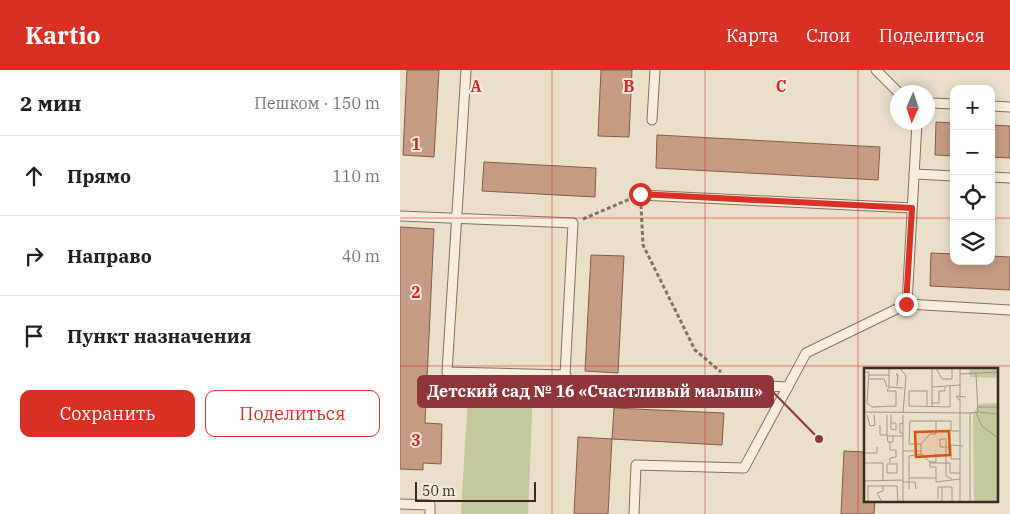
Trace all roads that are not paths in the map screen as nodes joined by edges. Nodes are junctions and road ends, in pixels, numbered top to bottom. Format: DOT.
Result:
graph roads {
  1 [pos="466,70"];
  2 [pos="655,70"];
  3 [pos="876,70"];
  4 [pos="891,85"];
  5 [pos="935,103"];
  6 [pos="950,104"];
  7 [pos="995,106"];
  8 [pos="1010,107"];
  9 [pos="652,120"];
  10 [pos="917,130"];
  11 [pos="914,174"];
  12 [pos="950,176"];
  13 [pos="995,177"];
  14 [pos="1010,178"];
  15 [pos="640,194"];
  16 [pos="912,208"];
  17 [pos="400,216"];
  18 [pos="457,218"];
  19 [pos="906,304"];
  20 [pos="1010,310"];
  21 [pos="565,375"];
  22 [pos="788,387"];
  23 [pos="400,504"];
  24 [pos="430,514"];
  25 [pos="634,514"];
  1 -- 18 [label="lane"];
  2 -- 9 [label="lane"];
  3 -- 4 [label="lane"];
  5 -- 6 [label="lane"];
  7 -- 8 [label="lane"];
  10 -- 11 [label="lane"];
  11 -- 12 [label="lane"];
  11 -- 16 [label="lane"];
  13 -- 14 [label="lane"];
  15 -- 16 [label="lane"];
  16 -- 19 [label="lane"];
  17 -- 18 [label="lane"];
  18 -- 21 [label="lane"];
  18 -- 21 [label="lane"];
  19 -- 20 [label="lane"];
  19 -- 22 [label="lane"];
  21 -- 22 [label="lane"];
  22 -- 25 [label="lane"];
  23 -- 24 [label="lane"];
}
